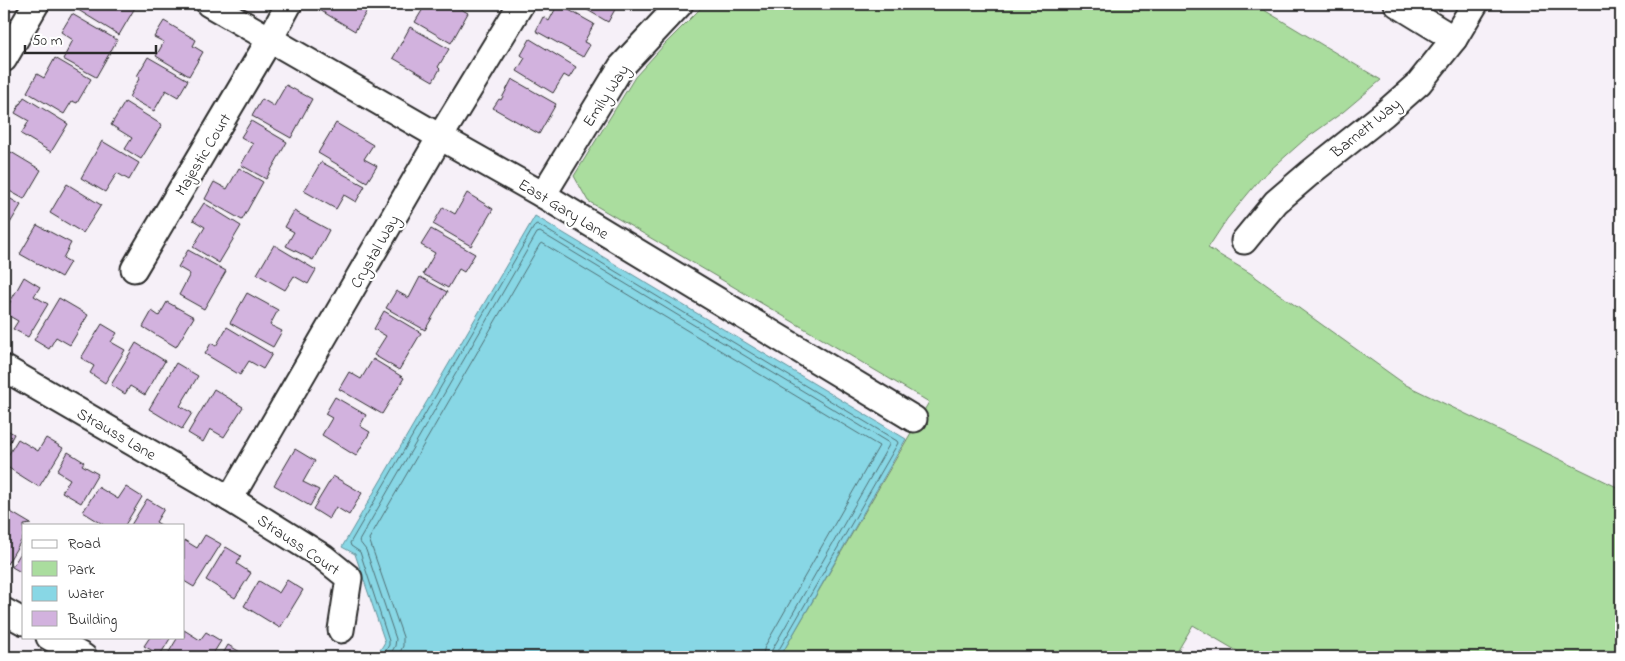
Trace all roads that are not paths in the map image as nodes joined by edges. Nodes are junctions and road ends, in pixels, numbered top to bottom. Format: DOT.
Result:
graph roads {
  1 [pos="36,4"];
  2 [pos="209,4"];
  3 [pos="289,4"];
  4 [pos="521,4"];
  5 [pos="680,4"];
  6 [pos="1396,4"];
  7 [pos="1475,4"];
  8 [pos="270,39"];
  9 [pos="1454,40"];
  10 [pos="4,58"];
  11 [pos="440,138"];
  12 [pos="543,194"];
  13 [pos="1244,241"];
  14 [pos="134,269"];
  15 [pos="4,368"];
  16 [pos="914,419"];
  17 [pos="230,499"];
  18 [pos="4,611"];
  19 [pos="22,621"];
  20 [pos="341,630"];
  21 [pos="51,638"];
  22 [pos="84,657"];
  1 -- 10 [label="street"];
  2 -- 8 [label="street, East Gary Lane"];
  3 -- 8 [label="street, Majestic Court"];
  4 -- 11 [label="street, Crystal Way"];
  5 -- 12 [label="street, Emily Way"];
  6 -- 9 [label="street"];
  7 -- 9 [label="street, Barnett Way"];
  8 -- 11 [label="street, East Gary Lane"];
  8 -- 14 [label="street, Majestic Court"];
  9 -- 13 [label="street, Barnett Way"];
  11 -- 12 [label="street, East Gary Lane"];
  11 -- 17 [label="street, Crystal Way"];
  12 -- 16 [label="street, East Gary Lane"];
  15 -- 17 [label="street, Strauss Lane"];
  17 -- 20 [label="street, Strauss Court"];
  18 -- 19 [label="street"];
  21 -- 22 [label="street"];
}
